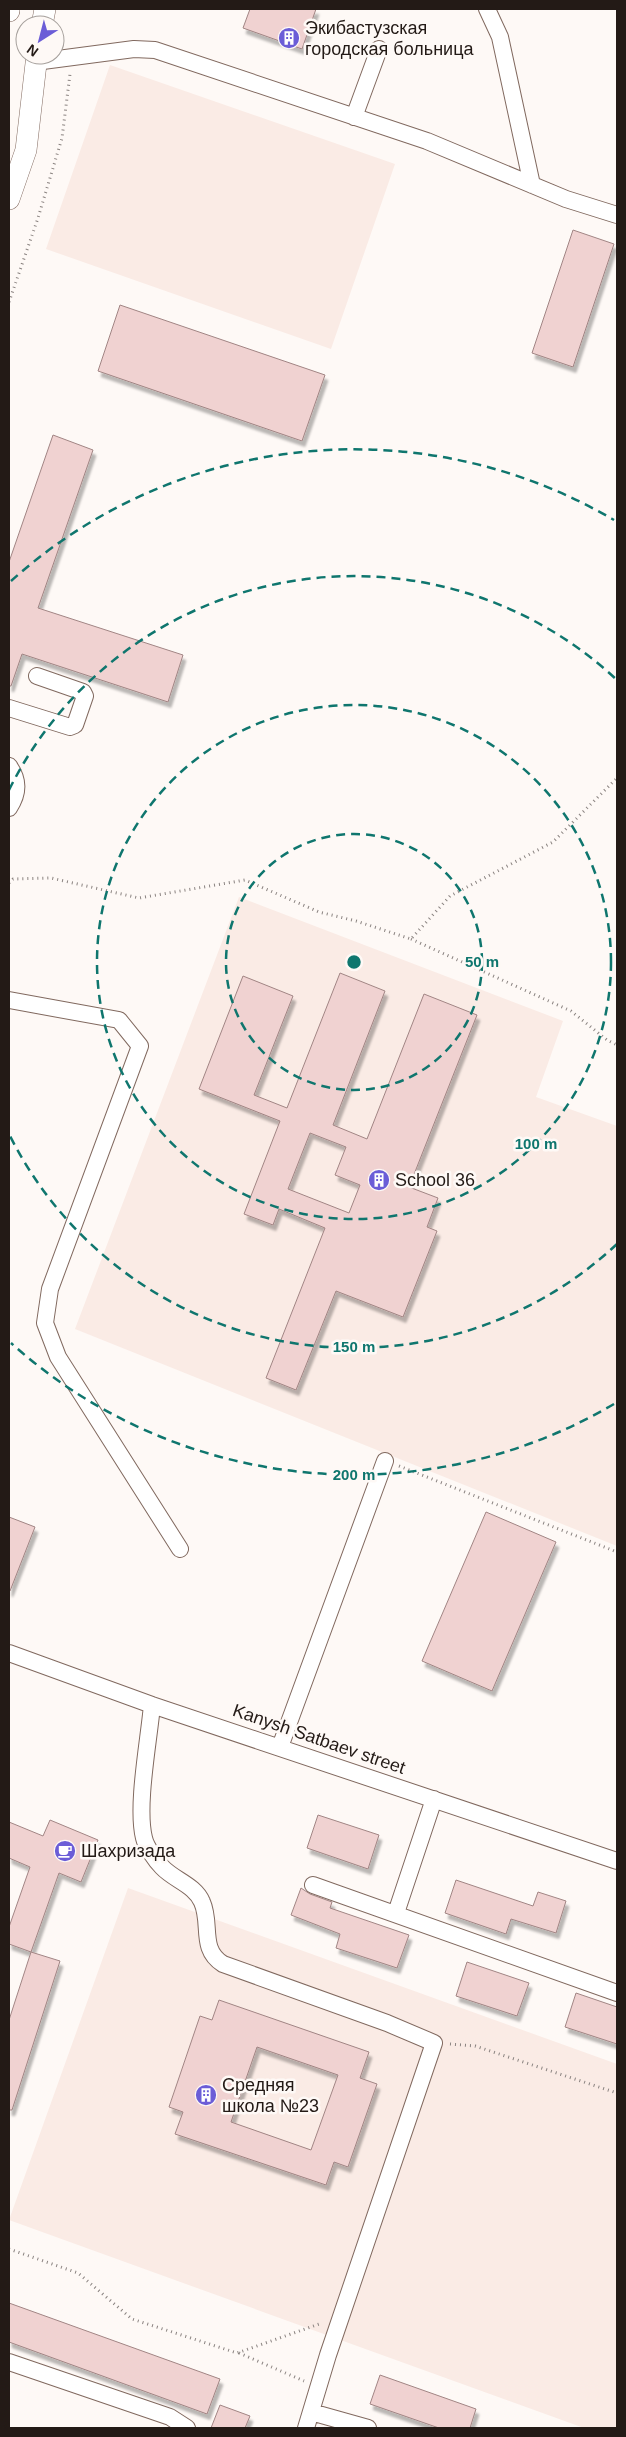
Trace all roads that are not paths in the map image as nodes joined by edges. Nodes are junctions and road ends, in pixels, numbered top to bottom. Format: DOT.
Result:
graph roads {
  1 [pos="487,9"];
  2 [pos="379,49"];
  3 [pos="65,57"];
  4 [pos="35,65"];
  5 [pos="354,117"];
  6 [pos="532,185"];
  7 [pos="9,199"];
  8 [pos="617,215"];
  9 [pos="37,676"];
  10 [pos="9,708"];
  11 [pos="9,766"];
  12 [pos="9,808"];
  13 [pos="9,1000"];
  14 [pos="385,1461"];
  15 [pos="180,1549"];
  16 [pos="9,1653"];
  17 [pos="152,1705"];
  18 [pos="280,1747"];
  19 [pos="434,1799"];
  20 [pos="617,1861"];
  21 [pos="313,1885"];
  22 [pos="396,1913"];
  23 [pos="617,1993"];
  24 [pos="9,2362"];
  25 [pos="311,2412"];
  26 [pos="187,2428"];
  27 [pos="306,2428"];
  28 [pos="368,2428"];
  1 -- 6 [label="street"];
  2 -- 5 [label="street"];
  3 -- 5 [label="street"];
  4 -- 7 [label="main road"];
  5 -- 6 [label="street"];
  6 -- 8 [label="street"];
  9 -- 10 [label="street"];
  11 -- 12 [label="street"];
  13 -- 15 [label="street"];
  14 -- 18 [label="street"];
  16 -- 17 [label="street, Kanysh Satbaev street"];
  17 -- 18 [label="street, Kanysh Satbaev street"];
  17 -- 25 [label="street"];
  18 -- 19 [label="street, Kanysh Satbaev street"];
  19 -- 20 [label="street, Kanysh Satbaev street"];
  19 -- 22 [label="street"];
  21 -- 22 [label="street"];
  22 -- 23 [label="street"];
  24 -- 26 [label="street"];
  25 -- 27 [label="street"];
  25 -- 28 [label="street"];
}
